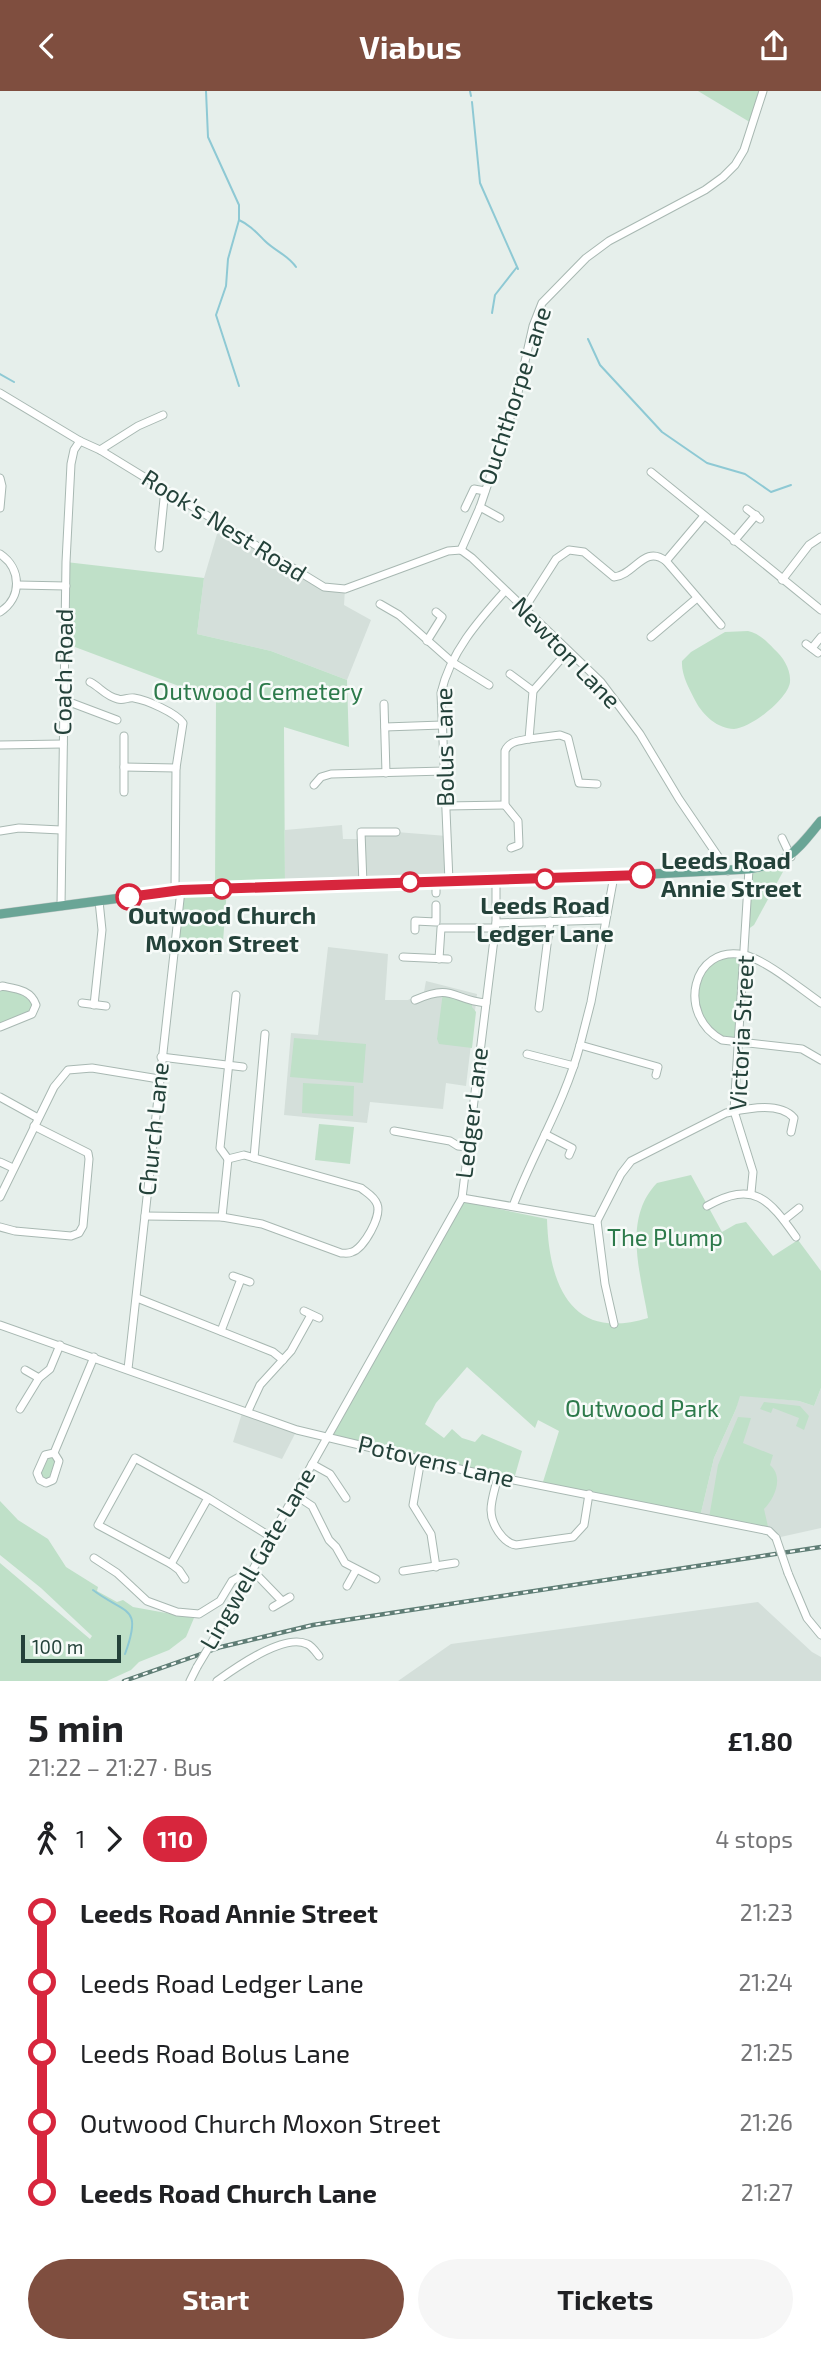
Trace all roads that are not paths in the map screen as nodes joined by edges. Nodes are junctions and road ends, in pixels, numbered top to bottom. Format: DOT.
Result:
graph roads {
  1 [pos="763,91"];
  2 [pos="0,393"];
  3 [pos="163,415"];
  4 [pos="80,441"];
  5 [pos="100,450"];
  6 [pos="651,472"];
  7 [pos="0,478"];
  8 [pos="165,489"];
  9 [pos="485,491"];
  10 [pos="480,506"];
  11 [pos="0,508"];
  12 [pos="465,508"];
  13 [pos="747,509"];
  14 [pos="704,516"];
  15 [pos="500,518"];
  16 [pos="821,537"];
  17 [pos="734,541"];
  18 [pos="159,548"];
  19 [pos="461,550"];
  20 [pos="0,554"];
  21 [pos="666,561"];
  22 [pos="782,580"];
  23 [pos="18,585"];
  24 [pos="66,586"];
  25 [pos="505,591"];
  26 [pos="697,598"];
  27 [pos="380,604"];
  28 [pos="524,609"];
  29 [pos="821,610"];
  30 [pos="0,612"];
  31 [pos="436,613"];
  32 [pos="721,625"];
  33 [pos="651,637"];
  34 [pos="821,637"];
  35 [pos="427,641"];
  36 [pos="812,648"];
  37 [pos="568,651"];
  38 [pos="452,662"];
  39 [pos="510,674"];
  40 [pos="90,682"];
  41 [pos="489,685"];
  42 [pos="533,691"];
  43 [pos="64,700"];
  44 [pos="384,704"];
  45 [pos="117,720"];
  46 [pos="442,725"];
  47 [pos="385,727"];
  48 [pos="124,736"];
  49 [pos="529,739"];
  50 [pos="63,744"];
  51 [pos="0,745"];
  52 [pos="124,767"];
  53 [pos="176,768"];
  54 [pos="445,771"];
  55 [pos="386,773"];
  56 [pos="314,785"];
  57 [pos="597,785"];
  58 [pos="124,792"];
  59 [pos="505,805"];
  60 [pos="446,806"];
  61 [pos="821,821"];
  62 [pos="61,830"];
  63 [pos="0,831"];
  64 [pos="396,832"];
  65 [pos="782,838"];
  66 [pos="510,848"];
  67 [pos="791,856"];
  68 [pos="749,869"];
  69 [pos="728,871"];
  70 [pos="614,876"];
  71 [pos="496,880"];
  72 [pos="449,881"];
  73 [pos="436,882"];
  74 [pos="363,884"];
  75 [pos="178,890"];
  76 [pos="436,893"];
  77 [pos="99,901"];
  78 [pos="436,905"];
  79 [pos="61,906"];
  80 [pos="0,913"];
  81 [pos="605,920"];
  82 [pos="550,921"];
  83 [pos="495,926"];
  84 [pos="415,930"];
  85 [pos="745,955"];
  86 [pos="403,957"];
  87 [pos="439,959"];
  88 [pos="448,959"];
  89 [pos="0,987"];
  90 [pos="236,995"];
  91 [pos="415,1000"];
  92 [pos="82,1003"];
  93 [pos="486,1003"];
  94 [pos="821,1003"];
  95 [pos="94,1005"];
  96 [pos="106,1006"];
  97 [pos="539,1008"];
  98 [pos="0,1027"];
  99 [pos="265,1034"];
  100 [pos="737,1042"];
  101 [pos="580,1045"];
  102 [pos="527,1054"];
  103 [pos="161,1057"];
  104 [pos="821,1060"];
  105 [pos="574,1066"];
  106 [pos="229,1067"];
  107 [pos="243,1067"];
  108 [pos="656,1075"];
  109 [pos="159,1079"];
  110 [pos="0,1097"];
  111 [pos="734,1111"];
  112 [pos="38,1118"];
  113 [pos="34,1126"];
  114 [pos="394,1131"];
  115 [pos="791,1132"];
  116 [pos="545,1134"];
  117 [pos="468,1147"];
  118 [pos="569,1155"];
  119 [pos="254,1158"];
  120 [pos="228,1160"];
  121 [pos="0,1162"];
  122 [pos="13,1168"];
  123 [pos="711,1193"];
  124 [pos="751,1193"];
  125 [pos="0,1197"];
  126 [pos="462,1198"];
  127 [pos="716,1201"];
  128 [pos="513,1206"];
  129 [pos="707,1206"];
  130 [pos="799,1208"];
  131 [pos="145,1216"];
  132 [pos="222,1217"];
  133 [pos="784,1220"];
  134 [pos="597,1221"];
  135 [pos="0,1227"];
  136 [pos="796,1237"];
  137 [pos="233,1276"];
  138 [pos="241,1279"];
  139 [pos="250,1282"];
  140 [pos="137,1299"];
  141 [pos="311,1315"];
  142 [pos="614,1324"];
  143 [pos="0,1325"];
  144 [pos="221,1331"];
  145 [pos="60,1345"];
  146 [pos="94,1357"];
  147 [pos="283,1360"];
  148 [pos="128,1369"];
  149 [pos="25,1370"];
  150 [pos="40,1378"];
  151 [pos="20,1409"];
  152 [pos="248,1411"];
  153 [pos="327,1437"];
  154 [pos="54,1453"];
  155 [pos="421,1459"];
  156 [pos="312,1464"];
  157 [pos="498,1476"];
  158 [pos="589,1494"];
  159 [pos="295,1495"];
  160 [pos="208,1498"];
  161 [pos="345,1498"];
  162 [pos="271,1537"];
  163 [pos="94,1558"];
  164 [pos="455,1563"];
  165 [pos="171,1565"];
  166 [pos="436,1567"];
  167 [pos="252,1570"];
  168 [pos="356,1570"];
  169 [pos="403,1571"];
  170 [pos="376,1579"];
  171 [pos="185,1580"];
  172 [pos="347,1586"];
  173 [pos="290,1597"];
  174 [pos="282,1601"];
  175 [pos="273,1607"];
  176 [pos="821,1635"];
  177 [pos="319,1656"];
  178 [pos="190,1681"];
  179 [pos="217,1681"];
  1 -- 9 [label="street, Ouchthorpe Lane"];
  2 -- 4 [label="street, Rook's Nest Road"];
  3 -- 5 [label="street"];
  4 -- 5 [label="street, Rook's Nest Road"];
  4 -- 24 [label="street, Coach Road"];
  5 -- 8 [label="street, Rook's Nest Road"];
  6 -- 14 [label="street"];
  7 -- 11 [label="street"];
  8 -- 18 [label="street"];
  8 -- 19 [label="street, Rook's Nest Road"];
  9 -- 10 [label="street, Ouchthorpe Lane"];
  9 -- 12 [label="street"];
  10 -- 15 [label="street"];
  10 -- 19 [label="street, Ouchthorpe Lane"];
  13 -- 17 [label="street"];
  14 -- 17 [label="street"];
  14 -- 21 [label="street"];
  16 -- 22 [label="street"];
  17 -- 22 [label="street"];
  19 -- 25 [label="street, Newton Lane"];
  20 -- 23 [label="street"];
  21 -- 26 [label="street"];
  21 -- 28 [label="street"];
  22 -- 29 [label="street"];
  23 -- 24 [label="street"];
  23 -- 30 [label="street"];
  24 -- 43 [label="street, Coach Road"];
  25 -- 28 [label="street, Newton Lane"];
  25 -- 38 [label="street, Bolus Lane"];
  26 -- 32 [label="street"];
  26 -- 33 [label="street"];
  27 -- 35 [label="street"];
  28 -- 37 [label="street, Newton Lane"];
  31 -- 35 [label="street"];
  34 -- 36 [label="street"];
  35 -- 38 [label="street"];
  37 -- 42 [label="street"];
  37 -- 69 [label="street, Newton Lane"];
  38 -- 41 [label="street"];
  38 -- 46 [label="street, Bolus Lane"];
  39 -- 42 [label="street"];
  40 -- 53 [label="street, Church Lane"];
  42 -- 49 [label="street"];
  43 -- 45 [label="street"];
  43 -- 50 [label="street, Coach Road"];
  44 -- 47 [label="street"];
  46 -- 47 [label="street"];
  46 -- 54 [label="street, Bolus Lane"];
  47 -- 55 [label="street"];
  48 -- 52 [label="street"];
  49 -- 57 [label="street"];
  49 -- 59 [label="street"];
  50 -- 51 [label="street"];
  50 -- 62 [label="street, Coach Road"];
  52 -- 53 [label="street"];
  52 -- 58 [label="street"];
  53 -- 75 [label="street, Church Lane"];
  54 -- 55 [label="street"];
  54 -- 60 [label="street, Bolus Lane"];
  55 -- 56 [label="street"];
  59 -- 60 [label="street"];
  59 -- 66 [label="street"];
  60 -- 72 [label="street, Bolus Lane"];
  61 -- 67 [label="main road"];
  62 -- 63 [label="street"];
  62 -- 79 [label="street, Coach Road"];
  64 -- 74 [label="street"];
  65 -- 67 [label="street"];
  67 -- 68 [label="main road"];
  68 -- 69 [label="main road"];
  68 -- 85 [label="street, Victoria Street"];
  69 -- 70 [label="main road"];
  70 -- 71 [label="main road"];
  70 -- 81 [label="street"];
  71 -- 72 [label="main road"];
  71 -- 83 [label="street, Ledger Lane"];
  72 -- 73 [label="main road"];
  73 -- 74 [label="main road"];
  73 -- 76 [label="street"];
  74 -- 75 [label="main road"];
  75 -- 77 [label="main road"];
  75 -- 103 [label="street, Church Lane"];
  77 -- 79 [label="main road"];
  77 -- 95 [label="street"];
  78 -- 84 [label="street"];
  79 -- 80 [label="main road"];
  81 -- 82 [label="street"];
  81 -- 101 [label="street"];
  82 -- 83 [label="street"];
  82 -- 97 [label="street"];
  83 -- 87 [label="street"];
  83 -- 93 [label="street, Ledger Lane"];
  85 -- 94 [label="street"];
  85 -- 100 [label="street, Victoria Street"];
  85 -- 100 [label="street"];
  86 -- 87 [label="street"];
  87 -- 88 [label="street"];
  89 -- 98 [label="street"];
  90 -- 106 [label="street"];
  91 -- 93 [label="street"];
  92 -- 95 [label="street"];
  93 -- 117 [label="street, Ledger Lane"];
  95 -- 96 [label="street"];
  99 -- 119 [label="street"];
  100 -- 104 [label="street"];
  100 -- 111 [label="street, Victoria Street"];
  101 -- 105 [label="street"];
  101 -- 108 [label="street"];
  102 -- 105 [label="street"];
  103 -- 106 [label="street"];
  103 -- 109 [label="street, Church Lane"];
  105 -- 116 [label="street"];
  106 -- 107 [label="street"];
  106 -- 120 [label="street"];
  109 -- 112 [label="street"];
  109 -- 131 [label="street, Church Lane"];
  110 -- 112 [label="street"];
  111 -- 115 [label="street"];
  111 -- 124 [label="street, Victoria Street"];
  111 -- 134 [label="street"];
  112 -- 113 [label="street"];
  113 -- 122 [label="street"];
  113 -- 135 [label="street"];
  114 -- 117 [label="street"];
  116 -- 118 [label="street"];
  116 -- 128 [label="street"];
  117 -- 126 [label="street, Ledger Lane"];
  119 -- 120 [label="street"];
  119 -- 132 [label="street"];
  120 -- 132 [label="street"];
  121 -- 122 [label="street"];
  122 -- 125 [label="street"];
  123 -- 127 [label="street"];
  124 -- 127 [label="street"];
  124 -- 133 [label="street"];
  126 -- 128 [label="street"];
  126 -- 153 [label="street, Ledger Lane"];
  127 -- 129 [label="street"];
  128 -- 134 [label="street"];
  130 -- 133 [label="street"];
  131 -- 132 [label="street"];
  131 -- 140 [label="street, Church Lane"];
  133 -- 136 [label="street"];
  134 -- 142 [label="street"];
  137 -- 138 [label="street"];
  138 -- 139 [label="street"];
  138 -- 144 [label="street"];
  140 -- 144 [label="street"];
  140 -- 148 [label="street, Church Lane"];
  141 -- 147 [label="street"];
  143 -- 145 [label="street, Potovens Lane"];
  144 -- 147 [label="street"];
  145 -- 146 [label="street, Potovens Lane"];
  145 -- 150 [label="street"];
  146 -- 148 [label="street, Potovens Lane"];
  146 -- 154 [label="street"];
  147 -- 152 [label="street"];
  148 -- 152 [label="street, Potovens Lane"];
  149 -- 150 [label="street"];
  150 -- 151 [label="street"];
  152 -- 153 [label="street, Potovens Lane"];
  153 -- 155 [label="street, Potovens Lane"];
  153 -- 156 [label="street, Lingwell Gate Lane"];
  155 -- 157 [label="street, Potovens Lane"];
  155 -- 166 [label="street"];
  156 -- 159 [label="street, Lingwell Gate Lane"];
  156 -- 161 [label="street"];
  157 -- 158 [label="street, Potovens Lane"];
  157 -- 158 [label="street"];
  158 -- 176 [label="street, Potovens Lane, bridge"];
  159 -- 162 [label="street, Lingwell Gate Lane"];
  159 -- 168 [label="street"];
  160 -- 162 [label="street"];
  160 -- 165 [label="street"];
  160 -- 165 [label="street"];
  162 -- 167 [label="street, Lingwell Gate Lane"];
  163 -- 167 [label="street"];
  164 -- 166 [label="street"];
  165 -- 171 [label="street"];
  166 -- 169 [label="street"];
  167 -- 174 [label="street"];
  167 -- 178 [label="street, Lingwell Gate Lane, bridge"];
  168 -- 170 [label="street"];
  168 -- 172 [label="street"];
  173 -- 174 [label="street"];
  174 -- 175 [label="street"];
  177 -- 179 [label="street, Lingwell Gate Lane"];
}
